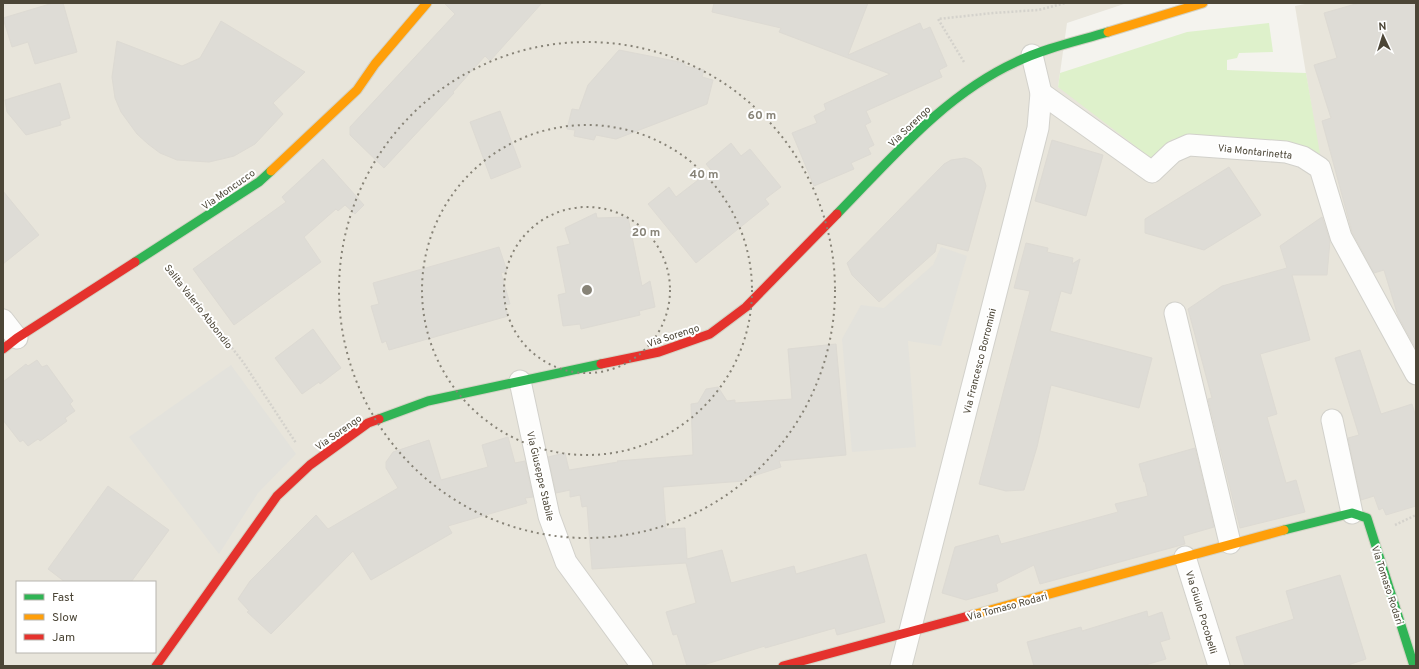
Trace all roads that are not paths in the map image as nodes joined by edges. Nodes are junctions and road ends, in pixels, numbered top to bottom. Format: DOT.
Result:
graph roads {
  1 [pos="427,3"];
  2 [pos="1203,3"];
  3 [pos="1032,55"];
  4 [pos="1041,93"];
  5 [pos="1175,313"];
  6 [pos="3,320"];
  7 [pos="10,344"];
  8 [pos="1416,374"];
  9 [pos="520,381"];
  10 [pos="1332,420"];
  11 [pos="1352,513"];
  12 [pos="1230,543"];
  13 [pos="1185,557"];
  14 [pos="910,632"];
  15 [pos="156,665"];
  16 [pos="642,666"];
  17 [pos="783,666"];
  18 [pos="901,666"];
  19 [pos="1219,666"];
  20 [pos="1414,666"];
  1 -- 7 [label="street, Via Moncucco"];
  2 -- 3 [label="street, Via Sorengo"];
  3 -- 4 [label="street, Via Francesco Borromini"];
  3 -- 9 [label="street, Via Sorengo"];
  4 -- 8 [label="street, Via Montarinetta"];
  4 -- 14 [label="street, Via Francesco Borromini"];
  5 -- 12 [label="street"];
  6 -- 7 [label="street"];
  9 -- 15 [label="street, Via Sorengo"];
  9 -- 16 [label="street, Via Giuseppe Stabile"];
  10 -- 11 [label="street"];
  11 -- 12 [label="street, Via Tomaso Rodari"];
  11 -- 20 [label="street, Via Tomaso Rodari"];
  12 -- 13 [label="street, Via Tomaso Rodari"];
  13 -- 14 [label="street, Via Tomaso Rodari"];
  13 -- 19 [label="street, Via Giulio Pocobelli"];
  14 -- 17 [label="street, Via Tomaso Rodari"];
  14 -- 18 [label="street, Via Francesco Borromini"];
}
